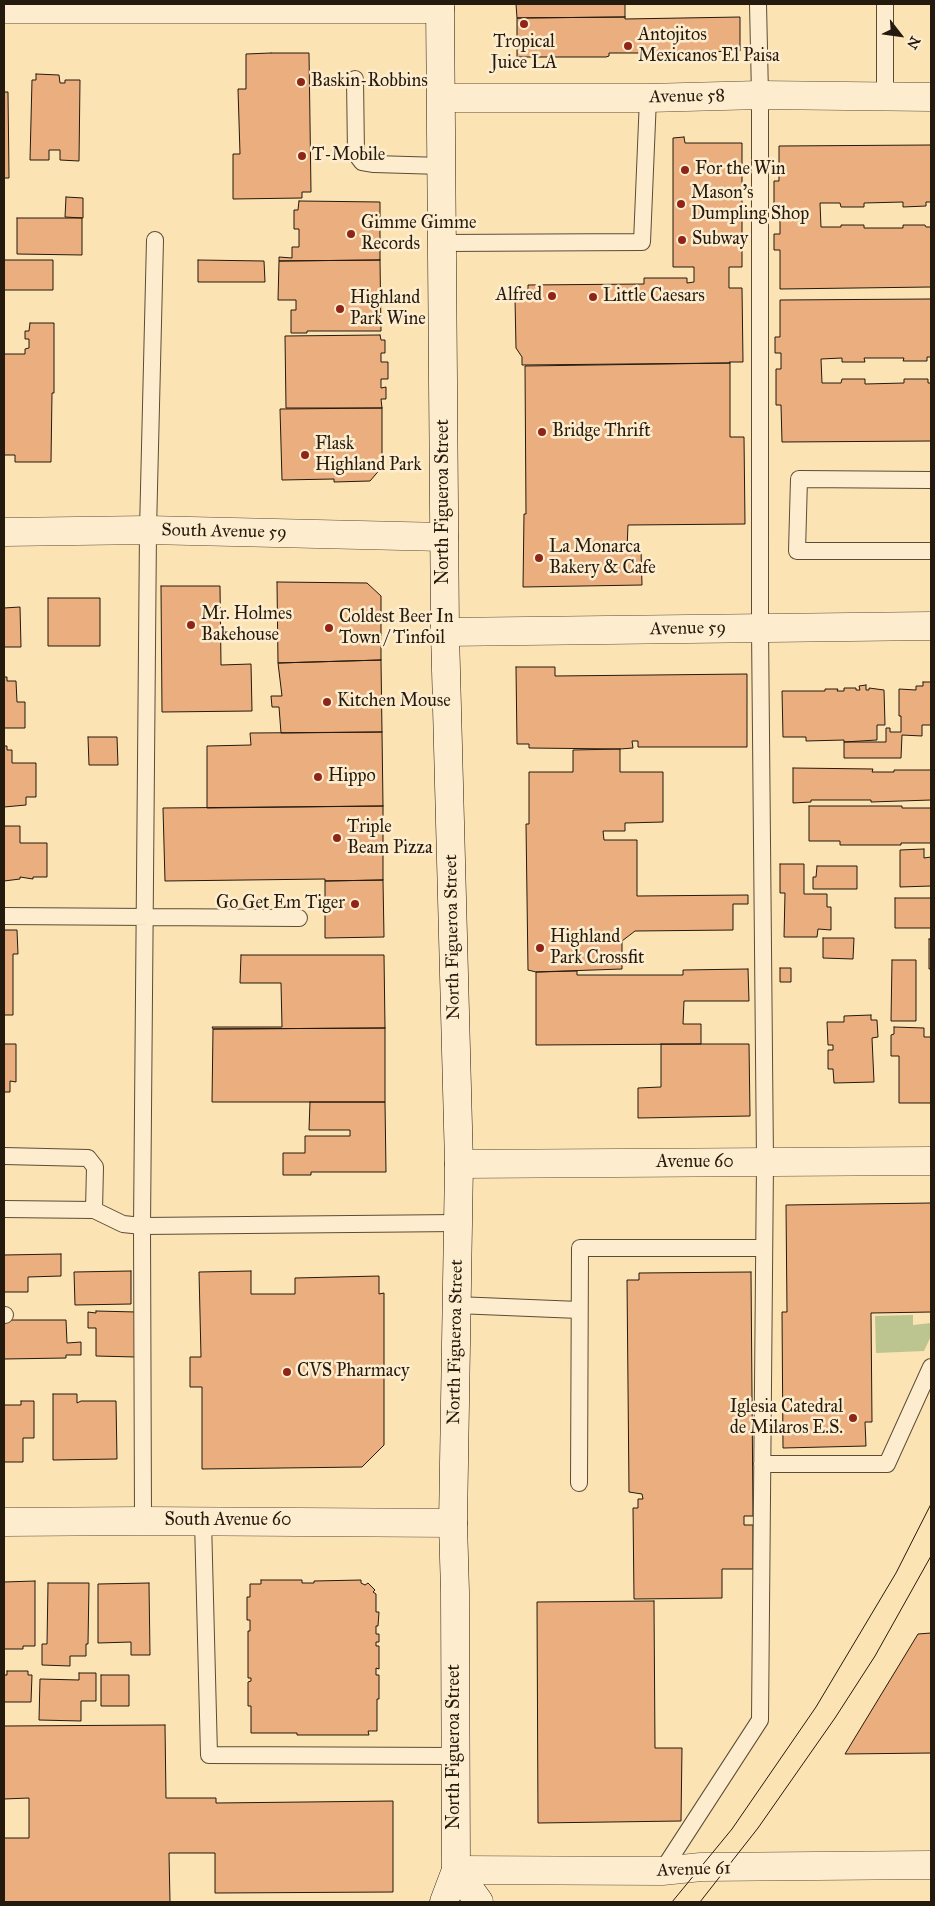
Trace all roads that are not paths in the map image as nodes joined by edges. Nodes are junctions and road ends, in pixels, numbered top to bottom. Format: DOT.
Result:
graph roads {
  1 [pos="758,4"];
  2 [pos="885,4"];
  3 [pos="80,6"];
  4 [pos="440,6"];
  5 [pos="4,9"];
  6 [pos="355,79"];
  7 [pos="760,95"];
  8 [pos="885,97"];
  9 [pos="931,97"];
  10 [pos="442,98"];
  11 [pos="648,98"];
  12 [pos="442,166"];
  13 [pos="155,240"];
  14 [pos="442,242"];
  15 [pos="931,480"];
  16 [pos="148,530"];
  17 [pos="4,532"];
  18 [pos="444,537"];
  19 [pos="931,551"];
  20 [pos="931,626"];
  21 [pos="760,628"];
  22 [pos="445,632"];
  23 [pos="4,916"];
  24 [pos="145,918"];
  25 [pos="299,918"];
  26 [pos="4,1156"];
  27 [pos="764,1162"];
  28 [pos="931,1162"];
  29 [pos="458,1164"];
  30 [pos="4,1209"];
  31 [pos="94,1210"];
  32 [pos="458,1223"];
  33 [pos="142,1226"];
  34 [pos="764,1248"];
  35 [pos="456,1305"];
  36 [pos="579,1310"];
  37 [pos="931,1367"];
  38 [pos="762,1464"];
  39 [pos="579,1484"];
  40 [pos="143,1521"];
  41 [pos="203,1521"];
  42 [pos="4,1522"];
  43 [pos="453,1523"];
  44 [pos="455,1756"];
  45 [pos="931,1865"];
  46 [pos="456,1870"];
  47 [pos="662,1871"];
  48 [pos="444,1902"];
  49 [pos="479,1902"];
  1 -- 7 [label="lane"];
  2 -- 8 [label="lane"];
  3 -- 4 [label="street"];
  3 -- 5 [label="street"];
  4 -- 10 [label="street, North Figueroa Street"];
  6 -- 12 [label="lane"];
  7 -- 8 [label="street, Avenue 58"];
  7 -- 11 [label="street, Avenue 58"];
  7 -- 21 [label="lane"];
  8 -- 9 [label="street, Avenue 58"];
  10 -- 11 [label="street, Avenue 58"];
  10 -- 12 [label="street, North Figueroa Street"];
  11 -- 14 [label="lane"];
  12 -- 14 [label="street, North Figueroa Street"];
  13 -- 16 [label="lane"];
  14 -- 18 [label="street, North Figueroa Street"];
  15 -- 19 [label="lane"];
  16 -- 17 [label="street, South Avenue 59"];
  16 -- 18 [label="street, South Avenue 59"];
  16 -- 24 [label="lane"];
  18 -- 22 [label="street, North Figueroa Street"];
  20 -- 21 [label="street, Avenue 59"];
  21 -- 22 [label="street, Avenue 59"];
  21 -- 27 [label="lane"];
  22 -- 29 [label="street, North Figueroa Street"];
  23 -- 24 [label="lane"];
  24 -- 25 [label="lane"];
  24 -- 33 [label="lane"];
  26 -- 31 [label="lane"];
  27 -- 28 [label="street, Avenue 60"];
  27 -- 29 [label="street, Avenue 60"];
  27 -- 34 [label="lane"];
  29 -- 32 [label="street, North Figueroa Street"];
  30 -- 31 [label="lane"];
  31 -- 33 [label="lane"];
  32 -- 33 [label="lane"];
  32 -- 35 [label="street, North Figueroa Street"];
  33 -- 40 [label="lane"];
  34 -- 36 [label="lane"];
  34 -- 38 [label="lane"];
  35 -- 36 [label="lane"];
  35 -- 43 [label="street, North Figueroa Street"];
  36 -- 39 [label="lane"];
  37 -- 38 [label="lane"];
  38 -- 47 [label="lane"];
  40 -- 41 [label="street, South Avenue 60"];
  40 -- 42 [label="street, South Avenue 60"];
  41 -- 43 [label="street, South Avenue 60"];
  41 -- 44 [label="lane"];
  43 -- 44 [label="street, North Figueroa Street"];
  44 -- 46 [label="street, North Figueroa Street"];
  45 -- 47 [label="street, Avenue 61"];
  46 -- 47 [label="street, Avenue 61"];
  46 -- 48 [label="street, North Figueroa Street"];
  46 -- 49 [label="street"];
}
